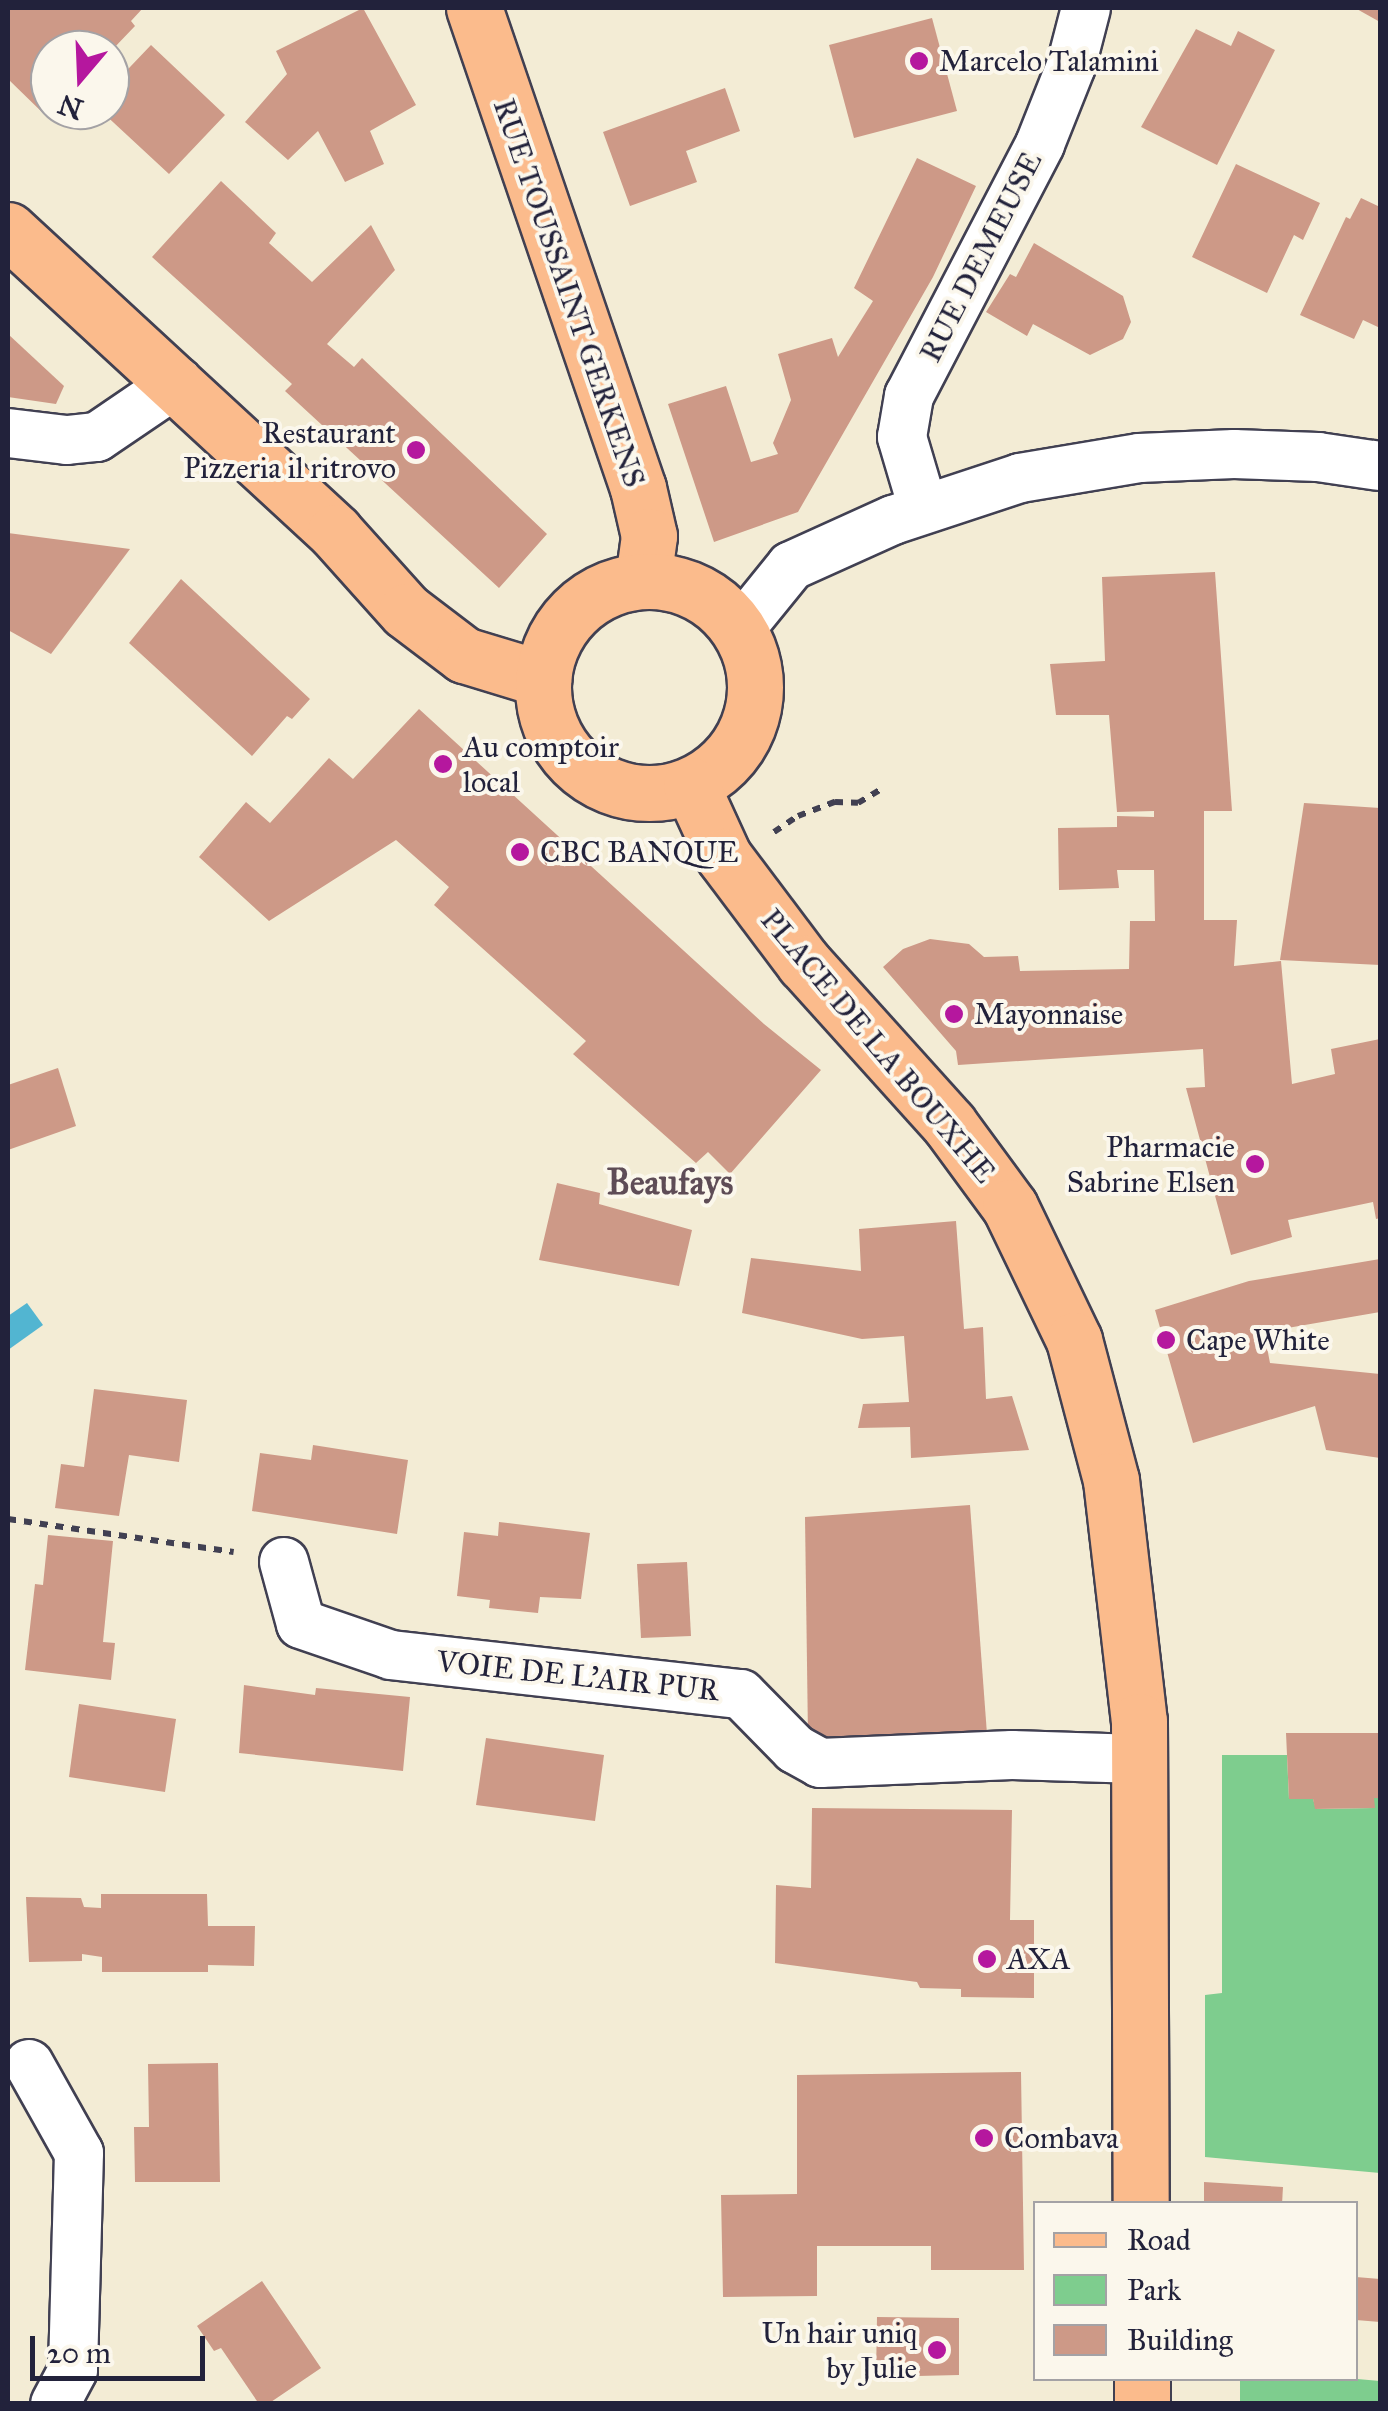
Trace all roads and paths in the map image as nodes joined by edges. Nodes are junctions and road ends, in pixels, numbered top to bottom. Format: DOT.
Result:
graph roads {
  1 [pos="474,8"];
  2 [pos="1086,8"];
  3 [pos="8,230"];
  4 [pos="178,382"];
  5 [pos="8,433"];
  6 [pos="1380,466"];
  7 [pos="923,508"];
  8 [pos="643,580"];
  9 [pos="740,629"];
  10 [pos="543,679"];
  11 [pos="691,785"];
  12 [pos="880,790"];
  13 [pos="724,857"];
  14 [pos="8,1519"];
  15 [pos="284,1562"];
  16 [pos="1139,1740"];
  17 [pos="29,2064"];
  18 [pos="1141,2201"];
  19 [pos="55,2404"];
  1 -- 8 [label="main road, RUE TOUSSAINT GERKENS"];
  2 -- 7 [label="street, RUE DEMEUSE"];
  3 -- 4 [label="main road"];
  4 -- 5 [label="street"];
  4 -- 10 [label="main road"];
  6 -- 7 [label="street"];
  7 -- 9 [label="street"];
  8 -- 9 [label="main road"];
  8 -- 10 [label="main road"];
  9 -- 11 [label="main road"];
  10 -- 11 [label="main road"];
  11 -- 13 [label="main road, PLACE DE LA BOUXHE"];
  12 -- 13 [label="path"];
  13 -- 16 [label="main road, PLACE DE LA BOUXHE"];
  14 -- 15 [label="path"];
  15 -- 16 [label="street, VOIE DE L'AIR PUR"];
  16 -- 18 [label="main road"];
  17 -- 19 [label="street"];
}
